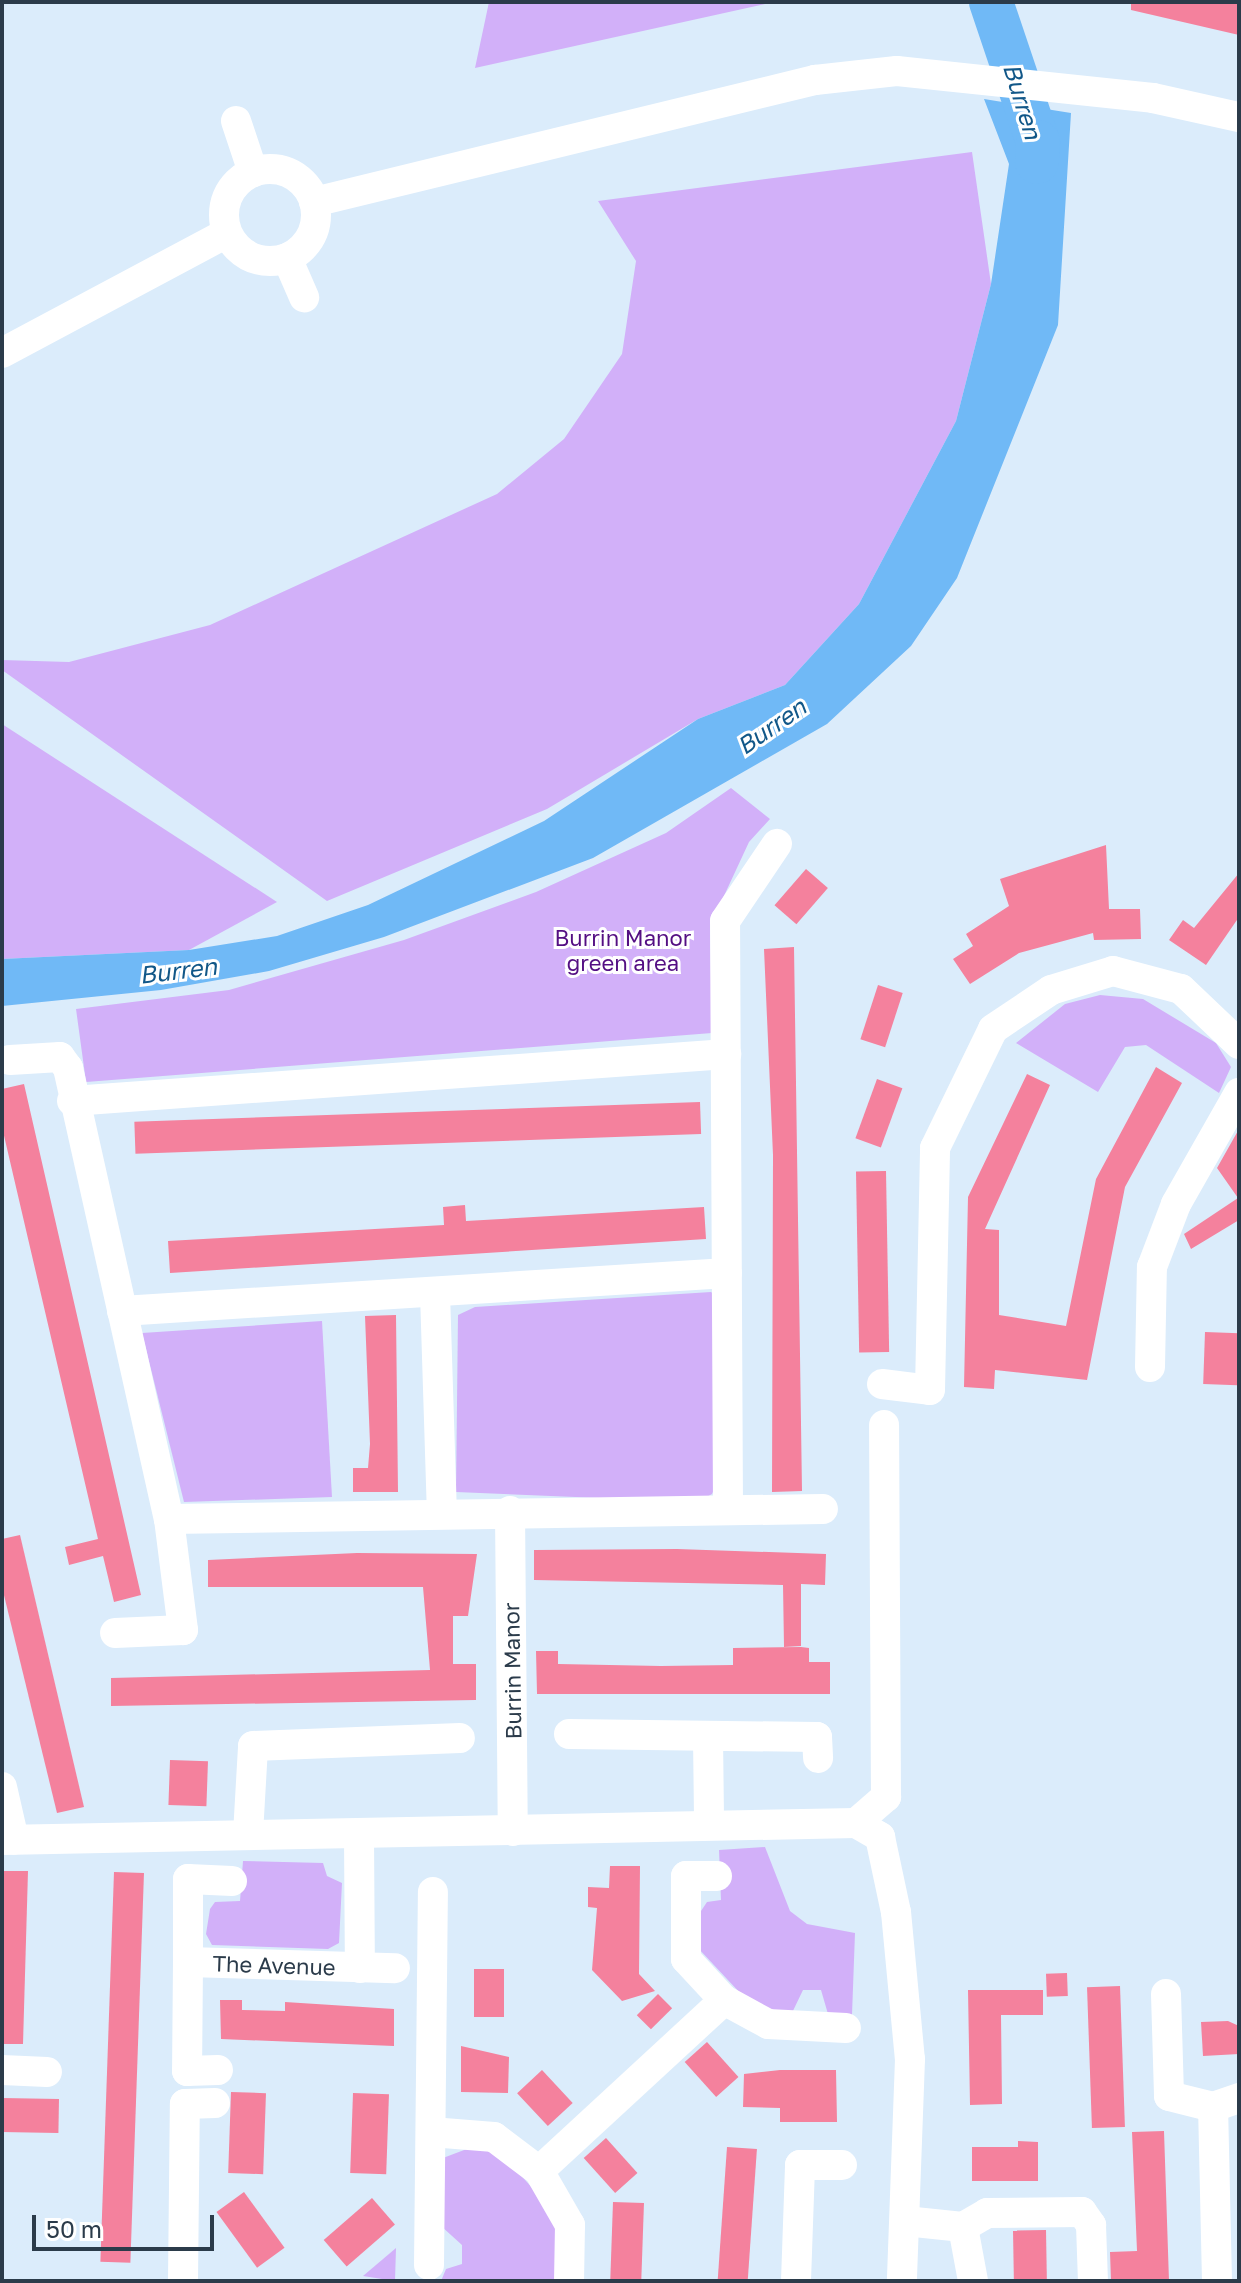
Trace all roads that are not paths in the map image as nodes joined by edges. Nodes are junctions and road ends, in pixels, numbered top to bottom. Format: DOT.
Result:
graph roads {
  1 [pos="1239,117"];
  2 [pos="236,121"];
  3 [pos="253,172"];
  4 [pos="314,202"];
  5 [pos="227,233"];
  6 [pos="287,258"];
  7 [pos="304,297"];
  8 [pos="2,353"];
  9 [pos="777,844"];
  10 [pos="1239,1044"];
  11 [pos="726,1054"];
  12 [pos="10,1060"];
  13 [pos="1239,1093"];
  14 [pos="72,1101"];
  15 [pos="727,1273"];
  16 [pos="435,1293"];
  17 [pos="122,1311"];
  18 [pos="1150,1367"];
  19 [pos="882,1384"];
  20 [pos="884,1425"];
  21 [pos="728,1507"];
  22 [pos="823,1509"];
  23 [pos="510,1511"];
  24 [pos="442,1512"];
  25 [pos="169,1519"];
  26 [pos="115,1633"];
  27 [pos="569,1734"];
  28 [pos="708,1736"];
  29 [pos="460,1738"];
  30 [pos="818,1758"];
  31 [pos="2,1787"];
  32 [pos="709,1820"];
  33 [pos="856,1823"];
  34 [pos="513,1831"];
  35 [pos="248,1834"];
  36 [pos="359,1837"];
  37 [pos="8,1840"];
  38 [pos="717,1876"];
  39 [pos="232,1881"];
  40 [pos="433,1892"];
  41 [pos="188,1962"];
  42 [pos="360,1968"];
  43 [pos="395,1968"];
  44 [pos="1166,1994"];
  45 [pos="724,2000"];
  46 [pos="846,2028"];
  47 [pos="2,2070"];
  48 [pos="218,2070"];
  49 [pos="47,2072"];
  50 [pos="1226,2102"];
  51 [pos="215,2103"];
  52 [pos="431,2132"];
  53 [pos="842,2165"];
  54 [pos="539,2171"];
  55 [pos="905,2221"];
  56 [pos="963,2227"];
  57 [pos="429,2265"];
  58 [pos="183,2281"];
  59 [pos="569,2281"];
  60 [pos="796,2281"];
  61 [pos="902,2281"];
  62 [pos="973,2281"];
  63 [pos="1093,2281"];
  64 [pos="1217,2281"];
  1 -- 4 [label="street"];
  2 -- 3 [label="street"];
  3 -- 4 [label="street"];
  3 -- 5 [label="street"];
  4 -- 6 [label="street"];
  5 -- 6 [label="street"];
  5 -- 8 [label="street"];
  6 -- 7 [label="street"];
  9 -- 11 [label="street"];
  10 -- 19 [label="street"];
  11 -- 14 [label="street"];
  11 -- 15 [label="street"];
  12 -- 14 [label="street"];
  13 -- 18 [label="street"];
  14 -- 17 [label="street"];
  15 -- 16 [label="street"];
  15 -- 21 [label="street"];
  16 -- 17 [label="street"];
  16 -- 24 [label="street"];
  17 -- 25 [label="street"];
  20 -- 33 [label="street"];
  21 -- 22 [label="street"];
  21 -- 23 [label="street"];
  23 -- 24 [label="street"];
  23 -- 34 [label="street, Burrin Manor"];
  24 -- 25 [label="street"];
  25 -- 26 [label="street"];
  27 -- 28 [label="street"];
  28 -- 30 [label="street"];
  28 -- 32 [label="street"];
  29 -- 35 [label="street"];
  31 -- 37 [label="street"];
  32 -- 33 [label="street"];
  32 -- 34 [label="street"];
  33 -- 55 [label="street"];
  34 -- 36 [label="street"];
  35 -- 36 [label="street"];
  35 -- 37 [label="street"];
  36 -- 42 [label="street, The Avenue"];
  38 -- 45 [label="street"];
  39 -- 41 [label="street, The Avenue"];
  40 -- 52 [label="street"];
  41 -- 42 [label="street, The Avenue"];
  41 -- 48 [label="street, The Avenue"];
  42 -- 43 [label="street, The Avenue"];
  44 -- 50 [label="street"];
  45 -- 46 [label="street"];
  45 -- 54 [label="street"];
  47 -- 49 [label="street"];
  50 -- 64 [label="street"];
  51 -- 58 [label="street"];
  52 -- 54 [label="street"];
  52 -- 57 [label="street"];
  53 -- 60 [label="street"];
  54 -- 59 [label="street"];
  55 -- 56 [label="street"];
  55 -- 61 [label="street"];
  56 -- 62 [label="street"];
  56 -- 63 [label="street"];
}
